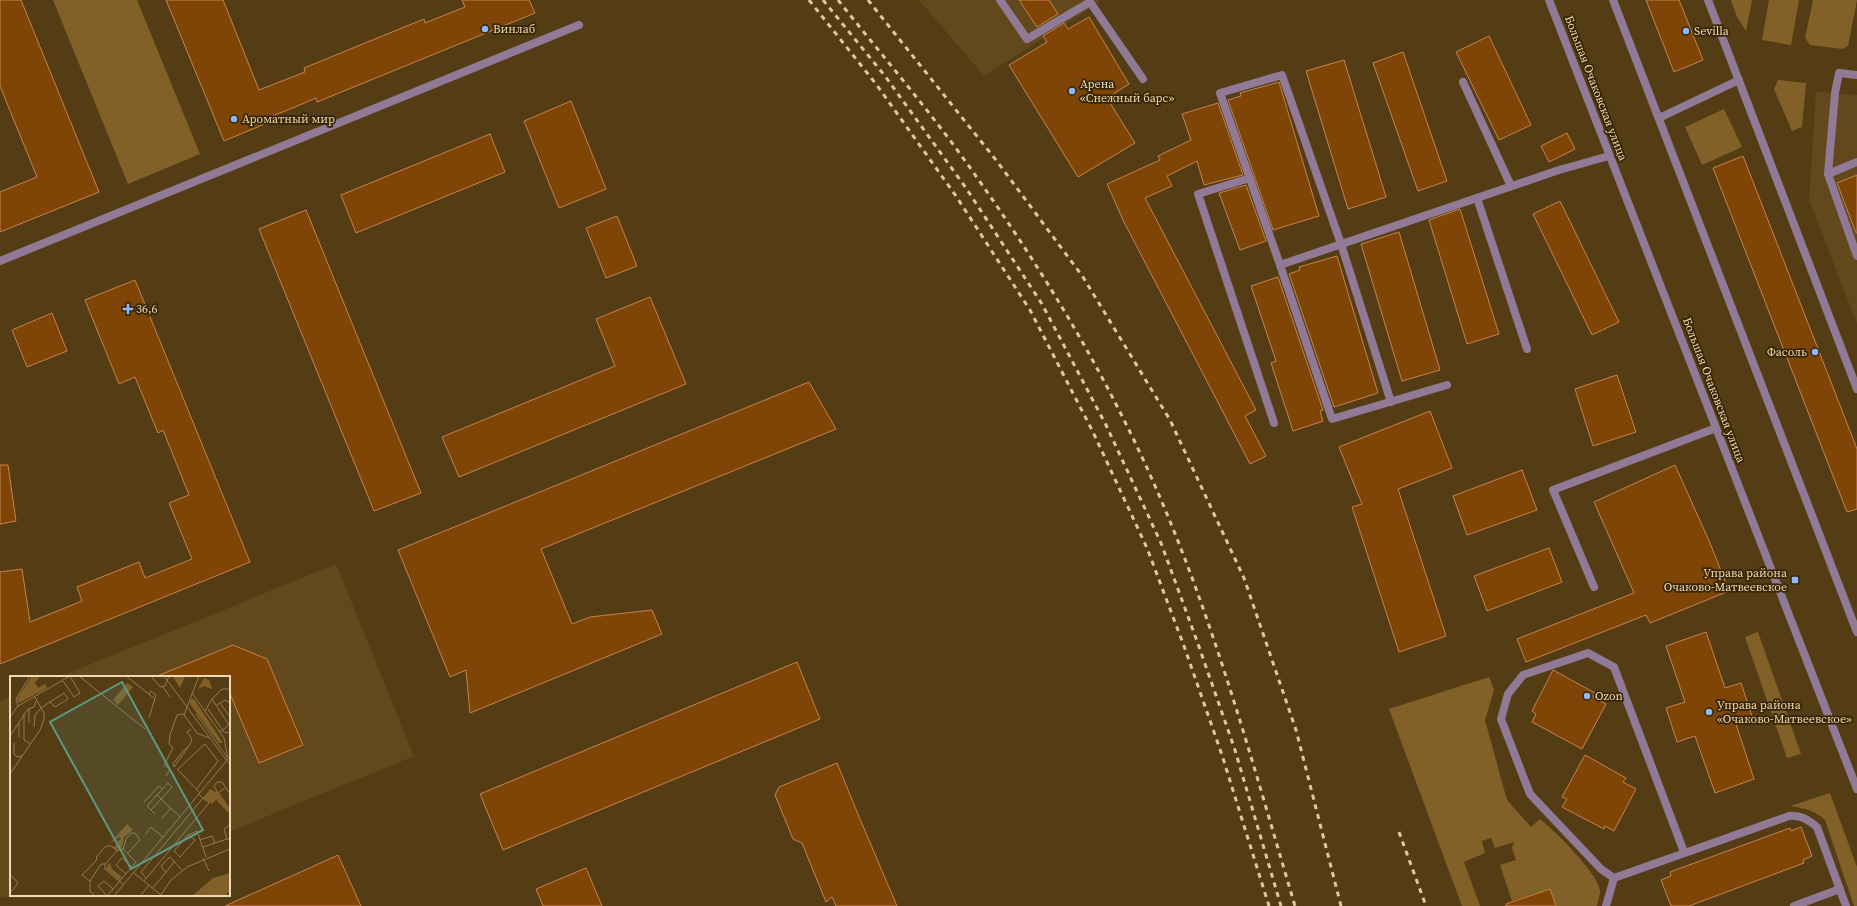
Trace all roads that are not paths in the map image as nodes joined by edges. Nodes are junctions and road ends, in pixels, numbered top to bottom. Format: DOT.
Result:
graph roads {
  1 [pos="1000,0"];
  2 [pos="1549,0"];
  3 [pos="1613,0"];
  4 [pos="1708,0"];
  5 [pos="579,26"];
  6 [pos="1857,75"];
  7 [pos="1143,79"];
  8 [pos="1739,80"];
  9 [pos="1463,82"];
  10 [pos="1659,118"];
  11 [pos="1609,156"];
  12 [pos="1857,162"];
  13 [pos="1828,174"];
  14 [pos="1250,178"];
  15 [pos="1511,186"];
  16 [pos="1477,198"];
  17 [pos="1341,244"];
  18 [pos="1857,256"];
  19 [pos="0,261"];
  20 [pos="1280,265"];
  21 [pos="1527,349"];
  22 [pos="1448,385"];
  23 [pos="1857,390"];
  24 [pos="1391,402"];
  25 [pos="1274,423"];
  26 [pos="1716,428"];
  27 [pos="1594,587"];
  28 [pos="1853,611"];
  29 [pos="1857,632"];
  30 [pos="1857,789"];
  31 [pos="1684,852"];
  32 [pos="1614,878"];
  33 [pos="1840,889"];
  34 [pos="1606,906"];
  35 [pos="1794,906"];
  36 [pos="1846,906"];
  1 -- 7 [label="street"];
  2 -- 11 [label="street, Большая Очаковская улица"];
  3 -- 10 [label="street"];
  4 -- 8 [label="street"];
  5 -- 19 [label="street"];
  6 -- 13 [label="street"];
  8 -- 10 [label="street"];
  8 -- 23 [label="street"];
  9 -- 15 [label="street"];
  10 -- 28 [label="street"];
  11 -- 15 [label="street"];
  11 -- 26 [label="street, Большая Очаковская улица"];
  12 -- 13 [label="street"];
  13 -- 18 [label="street"];
  14 -- 17 [label="street"];
  14 -- 20 [label="street"];
  14 -- 25 [label="street"];
  15 -- 16 [label="street"];
  16 -- 17 [label="street"];
  16 -- 21 [label="street"];
  17 -- 20 [label="street"];
  17 -- 24 [label="street"];
  20 -- 24 [label="street"];
  22 -- 24 [label="street"];
  26 -- 27 [label="street"];
  26 -- 30 [label="street, Большая Очаковская улица"];
  28 -- 29 [label="street"];
  31 -- 32 [label="street"];
  31 -- 32 [label="street"];
  31 -- 33 [label="street"];
  32 -- 34 [label="street"];
  33 -- 35 [label="street"];
  33 -- 36 [label="street"];
}
